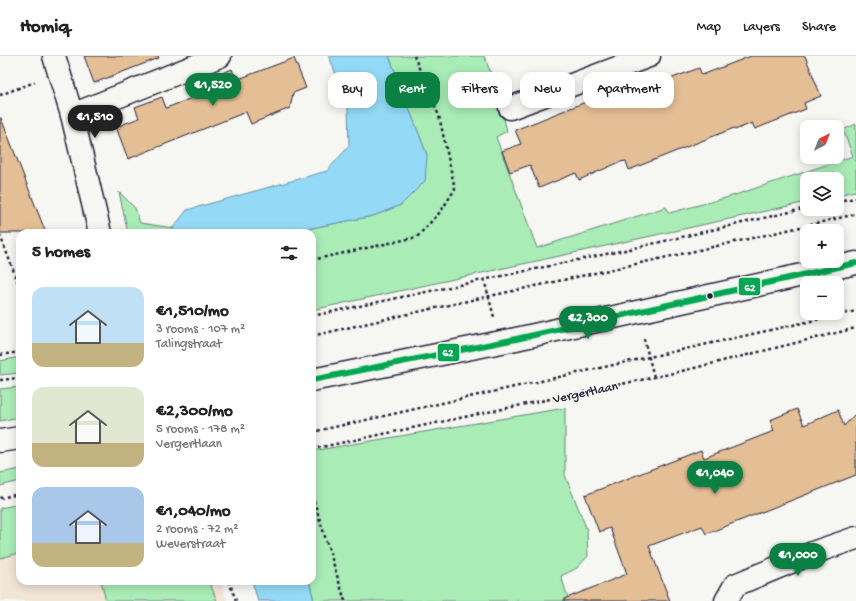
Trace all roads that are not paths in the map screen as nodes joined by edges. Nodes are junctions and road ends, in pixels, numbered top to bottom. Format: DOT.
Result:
graph roads {
  1 [pos="54,56"];
  2 [pos="220,56"];
  3 [pos="649,56"];
  4 [pos="512,107"];
  5 [pos="72,115"];
  6 [pos="99,229"];
  7 [pos="856,263"];
  8 [pos="316,379"];
  9 [pos="16,439"];
  10 [pos="0,441"];
  11 [pos="856,538"];
  12 [pos="726,601"];
  1 -- 5 [label="street"];
  2 -- 5 [label="street"];
  3 -- 4 [label="street"];
  5 -- 6 [label="street"];
  7 -- 8 [label="street"];
  9 -- 10 [label="street"];
  11 -- 12 [label="street"];
}
